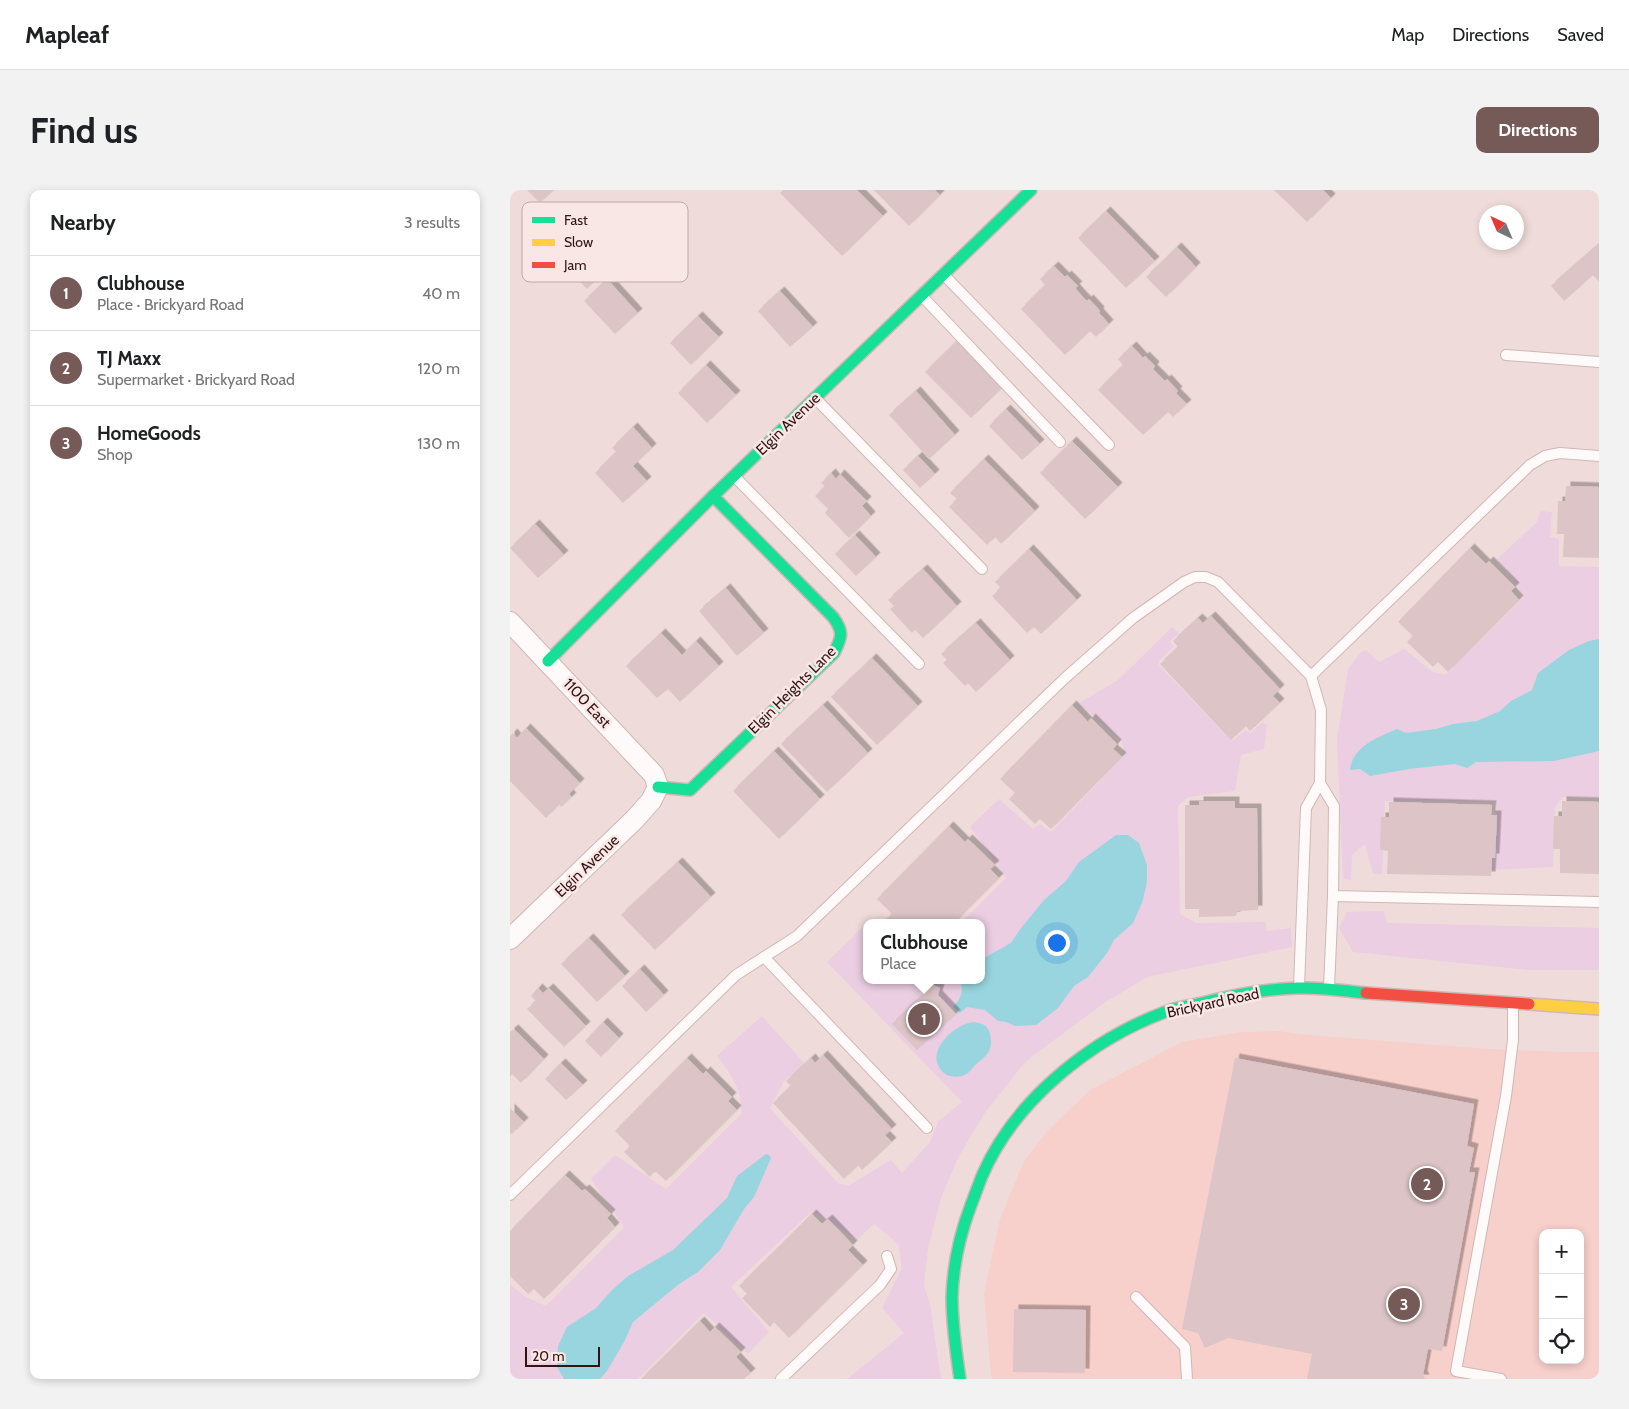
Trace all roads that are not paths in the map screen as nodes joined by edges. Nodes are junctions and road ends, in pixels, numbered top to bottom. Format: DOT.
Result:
graph roads {
  1 [pos="1031,190"];
  2 [pos="943,274"];
  3 [pos="921,296"];
  4 [pos="1506,354"];
  5 [pos="1599,362"];
  6 [pos="815,398"];
  7 [pos="1060,442"];
  8 [pos="1109,445"];
  9 [pos="1599,456"];
  10 [pos="734,476"];
  11 [pos="714,496"];
  12 [pos="982,569"];
  13 [pos="510,622"];
  14 [pos="548,661"];
  15 [pos="919,664"];
  16 [pos="1311,676"];
  17 [pos="1320,783"];
  18 [pos="658,787"];
  19 [pos="1333,896"];
  20 [pos="1599,902"];
  21 [pos="510,939"];
  22 [pos="764,957"];
  23 [pos="1299,988"];
  24 [pos="1329,990"];
  25 [pos="1513,1003"];
  26 [pos="1599,1009"];
  27 [pos="927,1128"];
  28 [pos="510,1195"];
  29 [pos="887,1256"];
  30 [pos="1136,1297"];
  31 [pos="781,1379"];
  32 [pos="960,1379"];
  33 [pos="1187,1379"];
  34 [pos="1501,1379"];
  1 -- 2 [label="street, Elgin Avenue"];
  2 -- 3 [label="street, Elgin Avenue"];
  2 -- 8 [label="lane"];
  3 -- 6 [label="street, Elgin Avenue"];
  3 -- 7 [label="lane"];
  4 -- 5 [label="lane"];
  6 -- 10 [label="street, Elgin Avenue"];
  6 -- 12 [label="lane"];
  9 -- 16 [label="lane"];
  10 -- 11 [label="street, Elgin Avenue"];
  10 -- 15 [label="lane"];
  11 -- 14 [label="street, Elgin Avenue"];
  11 -- 18 [label="street, Elgin Heights Lane"];
  13 -- 14 [label="street, 1100 East"];
  14 -- 18 [label="street, 1100 East"];
  16 -- 17 [label="lane"];
  16 -- 22 [label="lane"];
  17 -- 19 [label="lane"];
  17 -- 23 [label="lane"];
  18 -- 21 [label="street, Elgin Avenue"];
  19 -- 20 [label="lane"];
  19 -- 24 [label="lane"];
  22 -- 27 [label="lane"];
  22 -- 28 [label="lane"];
  23 -- 24 [label="street, Brickyard Road"];
  23 -- 32 [label="street, Brickyard Road"];
  24 -- 25 [label="street, Brickyard Road"];
  25 -- 26 [label="street, Brickyard Road"];
  25 -- 34 [label="lane"];
  29 -- 31 [label="lane"];
  30 -- 33 [label="lane"];
}
